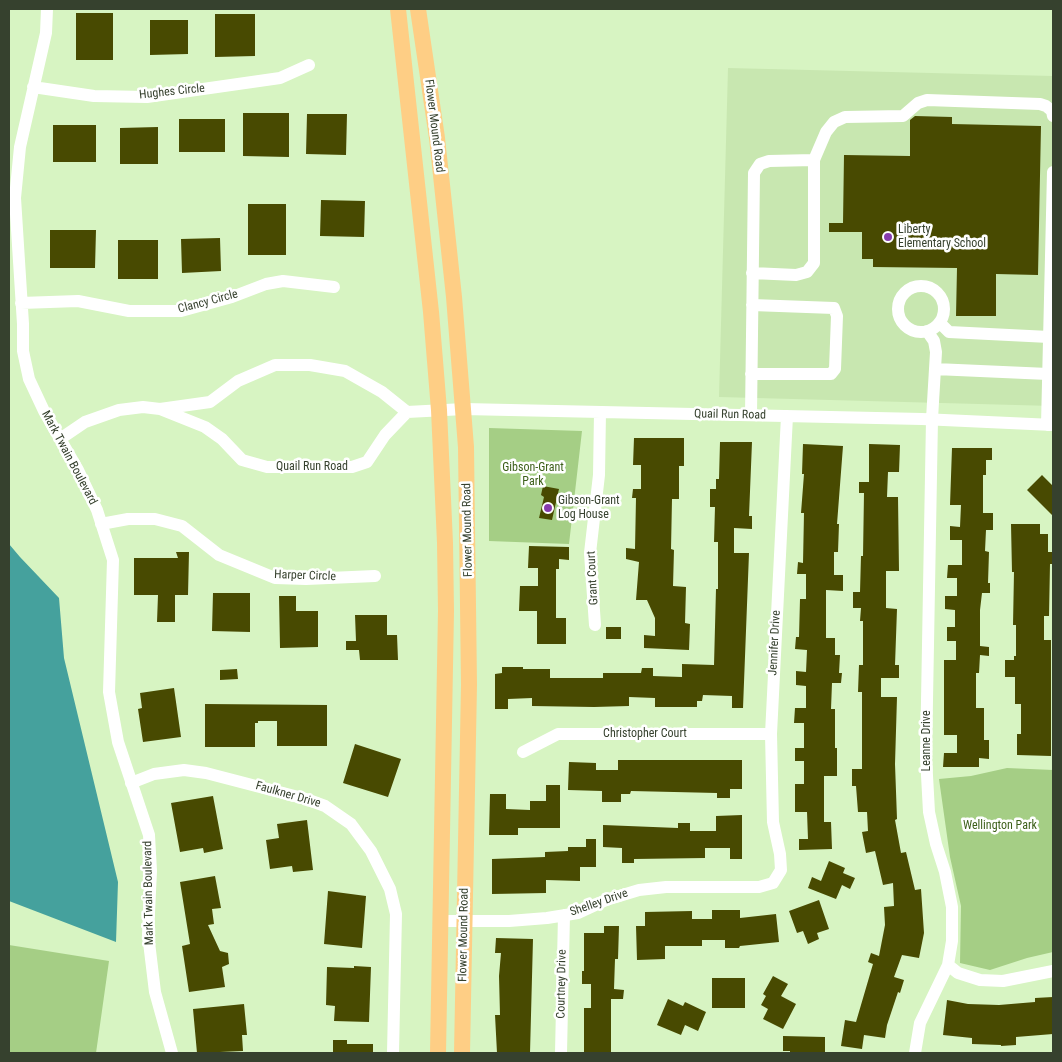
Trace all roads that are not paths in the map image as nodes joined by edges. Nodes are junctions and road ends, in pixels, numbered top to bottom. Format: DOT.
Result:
graph roads {
  1 [pos="47,9"];
  2 [pos="398,9"];
  3 [pos="418,9"];
  4 [pos="309,65"];
  5 [pos="33,86"];
  6 [pos="1053,116"];
  7 [pos="814,160"];
  8 [pos="1053,172"];
  9 [pos="752,272"];
  10 [pos="334,287"];
  11 [pos="21,303"];
  12 [pos="752,305"];
  13 [pos="940,323"];
  14 [pos="928,331"];
  15 [pos="1049,337"];
  16 [pos="935,369"];
  17 [pos="752,374"];
  18 [pos="1048,374"];
  19 [pos="210,402"];
  20 [pos="160,409"];
  21 [pos="464,409"];
  22 [pos="439,410"];
  23 [pos="407,412"];
  24 [pos="600,412"];
  25 [pos="751,415"];
  26 [pos="788,416"];
  27 [pos="932,419"];
  28 [pos="1050,425"];
  29 [pos="205,427"];
  30 [pos="60,439"];
  31 [pos="101,524"];
  32 [pos="375,576"];
  33 [pos="595,625"];
  34 [pos="770,734"];
  35 [pos="523,752"];
  36 [pos="131,783"];
  37 [pos="781,870"];
  38 [pos="564,915"];
  39 [pos="440,921"];
  40 [pos="464,921"];
  41 [pos="948,965"];
  42 [pos="1053,970"];
  43 [pos="172,1053"];
  44 [pos="393,1053"];
  45 [pos="438,1053"];
  46 [pos="462,1053"];
  47 [pos="561,1053"];
  48 [pos="915,1053"];
  1 -- 5 [label="street, Mark Twain Boulevard"];
  2 -- 22 [label="main road, Flower Mound Road"];
  3 -- 21 [label="main road, Flower Mound Road"];
  4 -- 5 [label="street, Hughes Circle"];
  5 -- 11 [label="street, Mark Twain Boulevard"];
  6 -- 7 [label="street"];
  7 -- 9 [label="street"];
  7 -- 9 [label="street"];
  8 -- 15 [label="street"];
  9 -- 12 [label="street"];
  10 -- 11 [label="street, Clancy Circle"];
  11 -- 30 [label="street, Mark Twain Boulevard"];
  12 -- 17 [label="street"];
  12 -- 17 [label="street"];
  13 -- 14 [label="street"];
  13 -- 14 [label="street"];
  13 -- 15 [label="street"];
  14 -- 16 [label="street, Leanne Drive"];
  15 -- 18 [label="street"];
  16 -- 18 [label="street"];
  16 -- 27 [label="street, Leanne Drive"];
  17 -- 25 [label="street"];
  18 -- 28 [label="street"];
  19 -- 20 [label="street, Quail Run Road"];
  19 -- 23 [label="street, Quail Run Road"];
  19 -- 29 [label="street"];
  20 -- 29 [label="street, Quail Run Road"];
  20 -- 30 [label="street, Quail Run Road"];
  21 -- 22 [label="street, Quail Run Road"];
  21 -- 24 [label="street, Quail Run Road"];
  21 -- 40 [label="main road, Flower Mound Road"];
  22 -- 23 [label="street, Quail Run Road"];
  22 -- 39 [label="main road, Flower Mound Road"];
  23 -- 29 [label="street, Quail Run Road"];
  24 -- 25 [label="street, Quail Run Road"];
  24 -- 33 [label="street, Grant Court"];
  25 -- 26 [label="street, Quail Run Road"];
  26 -- 27 [label="street, Quail Run Road"];
  26 -- 34 [label="street, Jennifer Drive"];
  27 -- 28 [label="street, Quail Run Road"];
  27 -- 41 [label="street, Leanne Drive"];
  30 -- 31 [label="street, Mark Twain Boulevard"];
  31 -- 32 [label="street, Harper Circle"];
  31 -- 36 [label="street, Mark Twain Boulevard"];
  34 -- 35 [label="street, Christopher Court"];
  34 -- 37 [label="street, Jennifer Drive"];
  36 -- 43 [label="street, Mark Twain Boulevard"];
  36 -- 44 [label="street, Faulkner Drive"];
  37 -- 38 [label="street, Shelley Drive"];
  38 -- 40 [label="street, Shelley Drive"];
  38 -- 47 [label="street, Courtney Drive"];
  39 -- 40 [label="street, Shelley Drive"];
  39 -- 45 [label="main road, Flower Mound Road"];
  40 -- 46 [label="main road, Flower Mound Road"];
  41 -- 42 [label="street"];
  41 -- 48 [label="street, Leanne Drive"];
}
